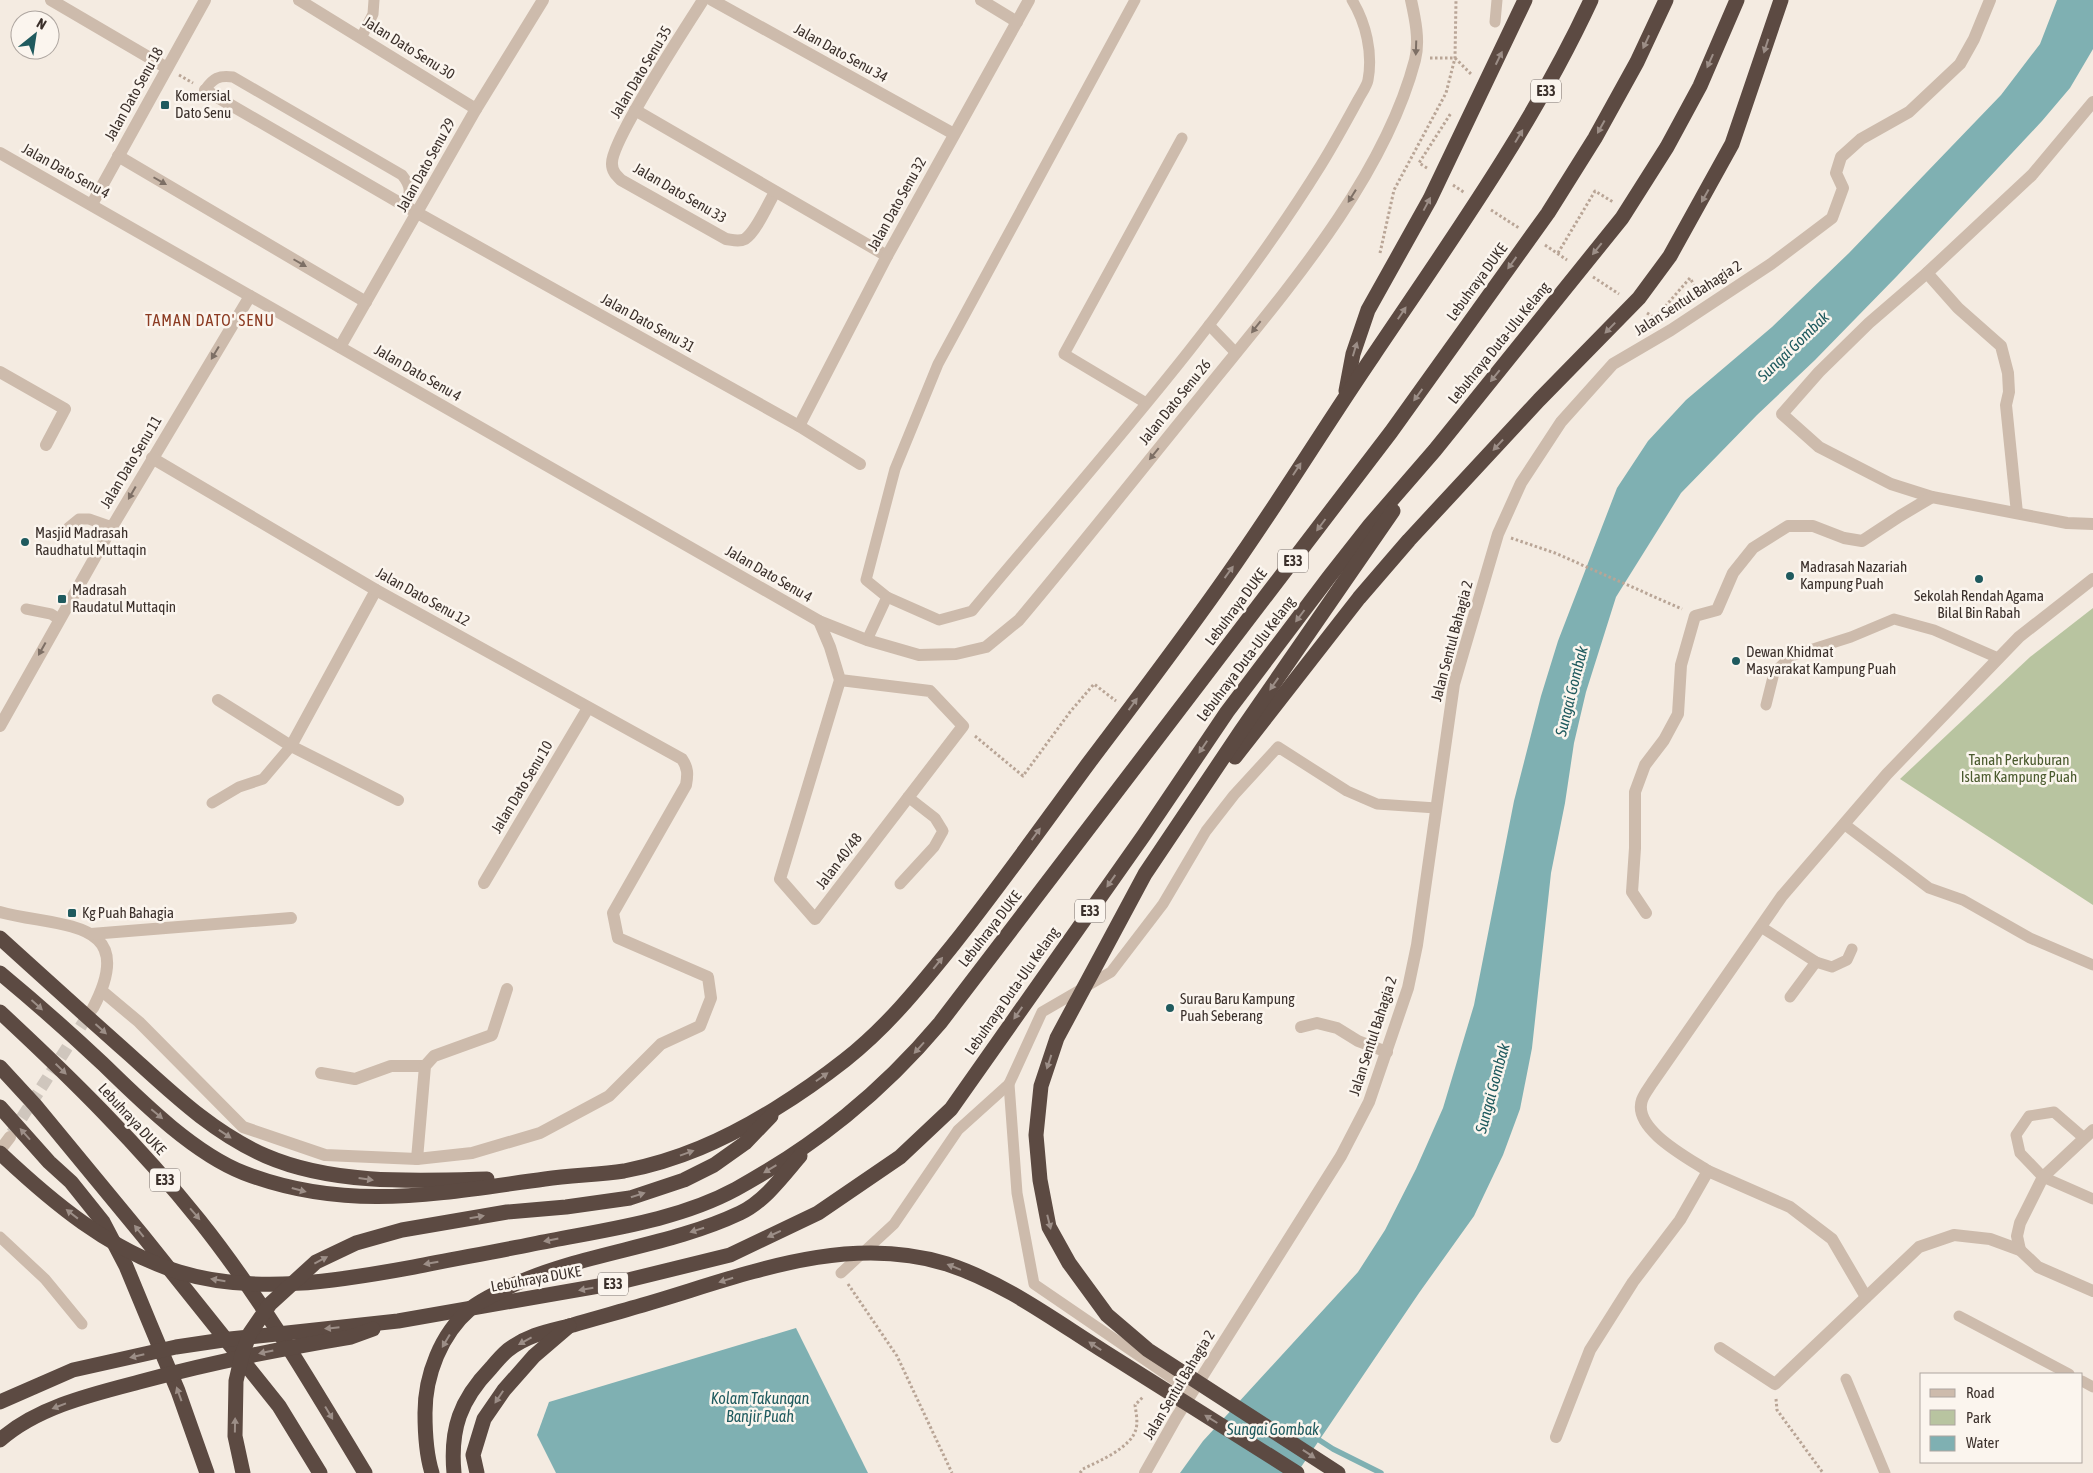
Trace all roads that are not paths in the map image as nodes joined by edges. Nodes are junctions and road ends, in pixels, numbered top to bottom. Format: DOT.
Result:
graph roads {
  1 [pos="51,0"];
  2 [pos="206,0"];
  3 [pos="299,0"];
  4 [pos="374,0"];
  5 [pos="543,0"];
  6 [pos="703,0"];
  7 [pos="712,0"];
  8 [pos="982,0"];
  9 [pos="1029,0"];
  10 [pos="1135,0"];
  11 [pos="1352,0"];
  12 [pos="1411,0"];
  13 [pos="1497,0"];
  14 [pos="1526,0"];
  15 [pos="1592,0"];
  16 [pos="1666,0"];
  17 [pos="1737,0"];
  18 [pos="1781,0"];
  19 [pos="1990,0"];
  20 [pos="1017,22"];
  21 [pos="1495,22"];
  22 [pos="361,38"];
  23 [pos="167,68"];
  24 [pos="205,90"];
  25 [pos="2093,102"];
  26 [pos="476,109"];
  27 [pos="635,110"];
  28 [pos="954,134"];
  29 [pos="1182,138"];
  30 [pos="0,153"];
  31 [pos="118,156"];
  32 [pos="611,163"];
  33 [pos="775,192"];
  34 [pos="92,204"];
  35 [pos="405,206"];
  36 [pos="418,213"];
  37 [pos="886,256"];
  38 [pos="1928,273"];
  39 [pos="250,296"];
  40 [pos="366,302"];
  41 [pos="1209,325"];
  42 [pos="340,347"];
  43 [pos="1236,353"];
  44 [pos="0,372"];
  45 [pos="1345,397"];
  46 [pos="1146,404"];
  47 [pos="799,426"];
  48 [pos="46,445"];
  49 [pos="1435,450"];
  50 [pos="152,458"];
  51 [pos="860,464"];
  52 [pos="1932,497"];
  53 [pos="2017,513"];
  54 [pos="2093,524"];
  55 [pos="112,527"];
  56 [pos="68,528"];
  57 [pos="2093,579"];
  58 [pos="376,590"];
  59 [pos="887,597"];
  60 [pos="26,609"];
  61 [pos="59,620"];
  62 [pos="819,621"];
  63 [pos="867,640"];
  64 [pos="1998,658"];
  65 [pos="840,680"];
  66 [pos="218,700"];
  67 [pos="1766,705"];
  68 [pos="588,708"];
  69 [pos="0,726"];
  70 [pos="292,746"];
  71 [pos="908,797"];
  72 [pos="398,800"];
  73 [pos="212,802"];
  74 [pos="1436,808"];
  75 [pos="1844,824"];
  76 [pos="484,883"];
  77 [pos="900,884"];
  78 [pos="0,912"];
  79 [pos="1646,912"];
  80 [pos="291,918"];
  81 [pos="1761,927"];
  82 [pos="91,934"];
  83 [pos="0,938"];
  84 [pos="1852,949"];
  85 [pos="1101,955"];
  86 [pos="1816,962"];
  87 [pos="2093,965"];
  88 [pos="0,973"];
  89 [pos="507,989"];
  90 [pos="102,991"];
  91 [pos="1790,997"];
  92 [pos="93,1008"];
  93 [pos="0,1012"];
  94 [pos="1301,1028"];
  95 [pos="1387,1052"];
  96 [pos="425,1066"];
  97 [pos="0,1068"];
  98 [pos="321,1073"];
  99 [pos="1009,1084"];
  100 [pos="781,1104"];
  101 [pos="0,1106"];
  102 [pos="2088,1134"];
  103 [pos="10,1137"];
  104 [pos="812,1144"];
  105 [pos="0,1152"];
  106 [pos="417,1159"];
  107 [pos="1708,1171"];
  108 [pos="2043,1176"];
  109 [pos="554,1178"];
  110 [pos="2093,1199"];
  111 [pos="818,1213"];
  112 [pos="0,1237"];
  113 [pos="2020,1250"];
  114 [pos="841,1273"];
  115 [pos="2093,1291"];
  116 [pos="1866,1297"];
  117 [pos="1959,1316"];
  118 [pos="398,1321"];
  119 [pos="82,1324"];
  120 [pos="570,1326"];
  121 [pos="1720,1348"];
  122 [pos="2067,1373"];
  123 [pos="1846,1380"];
  124 [pos="1192,1392"];
  125 [pos="0,1402"];
  126 [pos="1556,1437"];
  127 [pos="0,1440"];
  128 [pos="1335,1471"];
  129 [pos="207,1473"];
  130 [pos="243,1473"];
  131 [pos="320,1473"];
  132 [pos="365,1473"];
  133 [pos="432,1473"];
  134 [pos="454,1473"];
  135 [pos="477,1473"];
  136 [pos="1145,1473"];
  137 [pos="1297,1473"];
  138 [pos="1885,1473"];
  1 -- 23 [label="street"];
  2 -- 23 [label="street, Jalan Dato Senu 18"];
  3 -- 22 [label="street, Jalan Dato Senu 30"];
  4 -- 22 [label="lane"];
  5 -- 26 [label="street, Jalan Dato Senu 29"];
  6 -- 27 [label="street, Jalan Dato Senu 35"];
  7 -- 28 [label="street, Jalan Dato Senu 34"];
  8 -- 20 [label="street"];
  9 -- 20 [label="street, Jalan Dato Senu 32"];
  10 -- 59 [label="lane"];
  11 -- 41 [label="lane"];
  12 -- 43 [label="street, Jalan Dato Senu 26, one-way"];
  13 -- 21 [label="lane"];
  45 -- 14 [label="highway, one-way"];
  45 -- 15 [label="highway, Lebuhraya DUKE / E33, one-way"];
  16 -- 104 [label="highway, Lebuhraya DUKE / E33, one-way"];
  17 -- 49 [label="highway, Lebuhraya Duta-Ulu Kelang, one-way"];
  18 -- 85 [label="highway, one-way"];
  19 -- 74 [label="street, Jalan Sentul Bahagia 2"];
  20 -- 28 [label="street, Jalan Dato Senu 32"];
  22 -- 26 [label="street, Jalan Dato Senu 30"];
  23 -- 31 [label="street, Jalan Dato Senu 18"];
  24 -- 35 [label="street, Jalan Dato Senu 31"];
  24 -- 35 [label="lane"];
  25 -- 38 [label="street"];
  26 -- 36 [label="street, Jalan Dato Senu 29"];
  27 -- 32 [label="street, Jalan Dato Senu 35"];
  27 -- 33 [label="street"];
  28 -- 37 [label="street, Jalan Dato Senu 32"];
  29 -- 46 [label="lane"];
  30 -- 34 [label="street, Jalan Dato Senu 4"];
  31 -- 34 [label="street, Jalan Dato Senu 18"];
  31 -- 40 [label="street, one-way"];
  32 -- 33 [label="street, Jalan Dato Senu 33"];
  33 -- 37 [label="street"];
  34 -- 39 [label="street, Jalan Dato Senu 4"];
  35 -- 36 [label="street, Jalan Dato Senu 31"];
  36 -- 40 [label="street, Jalan Dato Senu 29"];
  36 -- 47 [label="street, Jalan Dato Senu 31"];
  37 -- 47 [label="street, Jalan Dato Senu 32"];
  38 -- 52 [label="street"];
  38 -- 53 [label="street"];
  39 -- 42 [label="street, Jalan Dato Senu 4"];
  39 -- 50 [label="street, Jalan Dato Senu 11, one-way"];
  40 -- 42 [label="street, Jalan Dato Senu 29"];
  41 -- 43 [label="lane"];
  41 -- 46 [label="lane"];
  42 -- 62 [label="street, Jalan Dato Senu 4"];
  43 -- 63 [label="street, Jalan Dato Senu 26, one-way"];
  44 -- 48 [label="street"];
  100 -- 45 [label="highway, Lebuhraya DUKE / E33, one-way"];
  46 -- 59 [label="lane"];
  47 -- 51 [label="street, Jalan Dato Senu 31"];
  49 -- 85 [label="highway, one-way"];
  49 -- 111 [label="highway, Lebuhraya Duta-Ulu Kelang / E33, one-way"];
  50 -- 55 [label="street, Jalan Dato Senu 11, one-way"];
  50 -- 58 [label="street, Jalan Dato Senu 12"];
  52 -- 53 [label="street"];
  52 -- 79 [label="street"];
  53 -- 54 [label="street"];
  55 -- 56 [label="lane"];
  55 -- 61 [label="street, Jalan Dato Senu 11"];
  57 -- 64 [label="street"];
  58 -- 68 [label="street, Jalan Dato Senu 12"];
  58 -- 70 [label="street"];
  59 -- 63 [label="lane"];
  60 -- 61 [label="lane"];
  61 -- 69 [label="street, Jalan Dato Senu 11, one-way"];
  62 -- 63 [label="street, Jalan Dato Senu 26"];
  62 -- 65 [label="street"];
  64 -- 67 [label="lane"];
  64 -- 75 [label="street"];
  65 -- 71 [label="street, Jalan 40/48"];
  65 -- 71 [label="street, Jalan 40/48"];
  66 -- 70 [label="street"];
  68 -- 76 [label="street, Jalan Dato Senu 10"];
  68 -- 106 [label="street, Jalan Dato Senu 12"];
  70 -- 72 [label="street"];
  70 -- 73 [label="lane"];
  71 -- 77 [label="lane"];
  74 -- 95 [label="street, Jalan Sentul Bahagia 2"];
  74 -- 99 [label="lane"];
  75 -- 81 [label="street"];
  75 -- 87 [label="lane"];
  78 -- 82 [label="street"];
  80 -- 82 [label="street"];
  81 -- 86 [label="lane"];
  81 -- 107 [label="street"];
  82 -- 90 [label="street"];
  83 -- 109 [label="highway, one-way"];
  84 -- 86 [label="lane"];
  85 -- 128 [label="highway, one-way"];
  86 -- 91 [label="lane"];
  88 -- 109 [label="highway, one-way"];
  89 -- 96 [label="street"];
  90 -- 92 [label="street"];
  90 -- 106 [label="street"];
  93 -- 132 [label="highway, Lebuhraya DUKE / E33, one-way"];
  94 -- 95 [label="street"];
  95 -- 124 [label="street, Jalan Sentul Bahagia 2"];
  96 -- 98 [label="street"];
  96 -- 106 [label="street"];
  131 -- 97 [label="highway, one-way"];
  99 -- 114 [label="lane"];
  99 -- 124 [label="lane"];
  109 -- 100 [label="highway, one-way"];
  130 -- 100 [label="highway, one-way"];
  129 -- 101 [label="highway, one-way"];
  102 -- 108 [label="street"];
  102 -- 108 [label="lane"];
  103 -- 105 [label="street"];
  104 -- 105 [label="highway, one-way"];
  104 -- 133 [label="highway, one-way"];
  107 -- 116 [label="street"];
  107 -- 126 [label="street"];
  108 -- 110 [label="lane"];
  108 -- 113 [label="street"];
  111 -- 118 [label="highway, Lebuhraya DUKE / E33, one-way"];
  112 -- 119 [label="lane"];
  113 -- 115 [label="street"];
  113 -- 116 [label="street"];
  116 -- 121 [label="street"];
  117 -- 122 [label="lane"];
  118 -- 125 [label="highway, Lebuhraya DUKE / E33, one-way"];
  118 -- 127 [label="highway, one-way"];
  120 -- 134 [label="highway, one-way"];
  120 -- 135 [label="highway, one-way"];
  137 -- 120 [label="highway, one-way"];
  123 -- 138 [label="lane"];
  124 -- 136 [label="street, Jalan Sentul Bahagia 2"];
}
